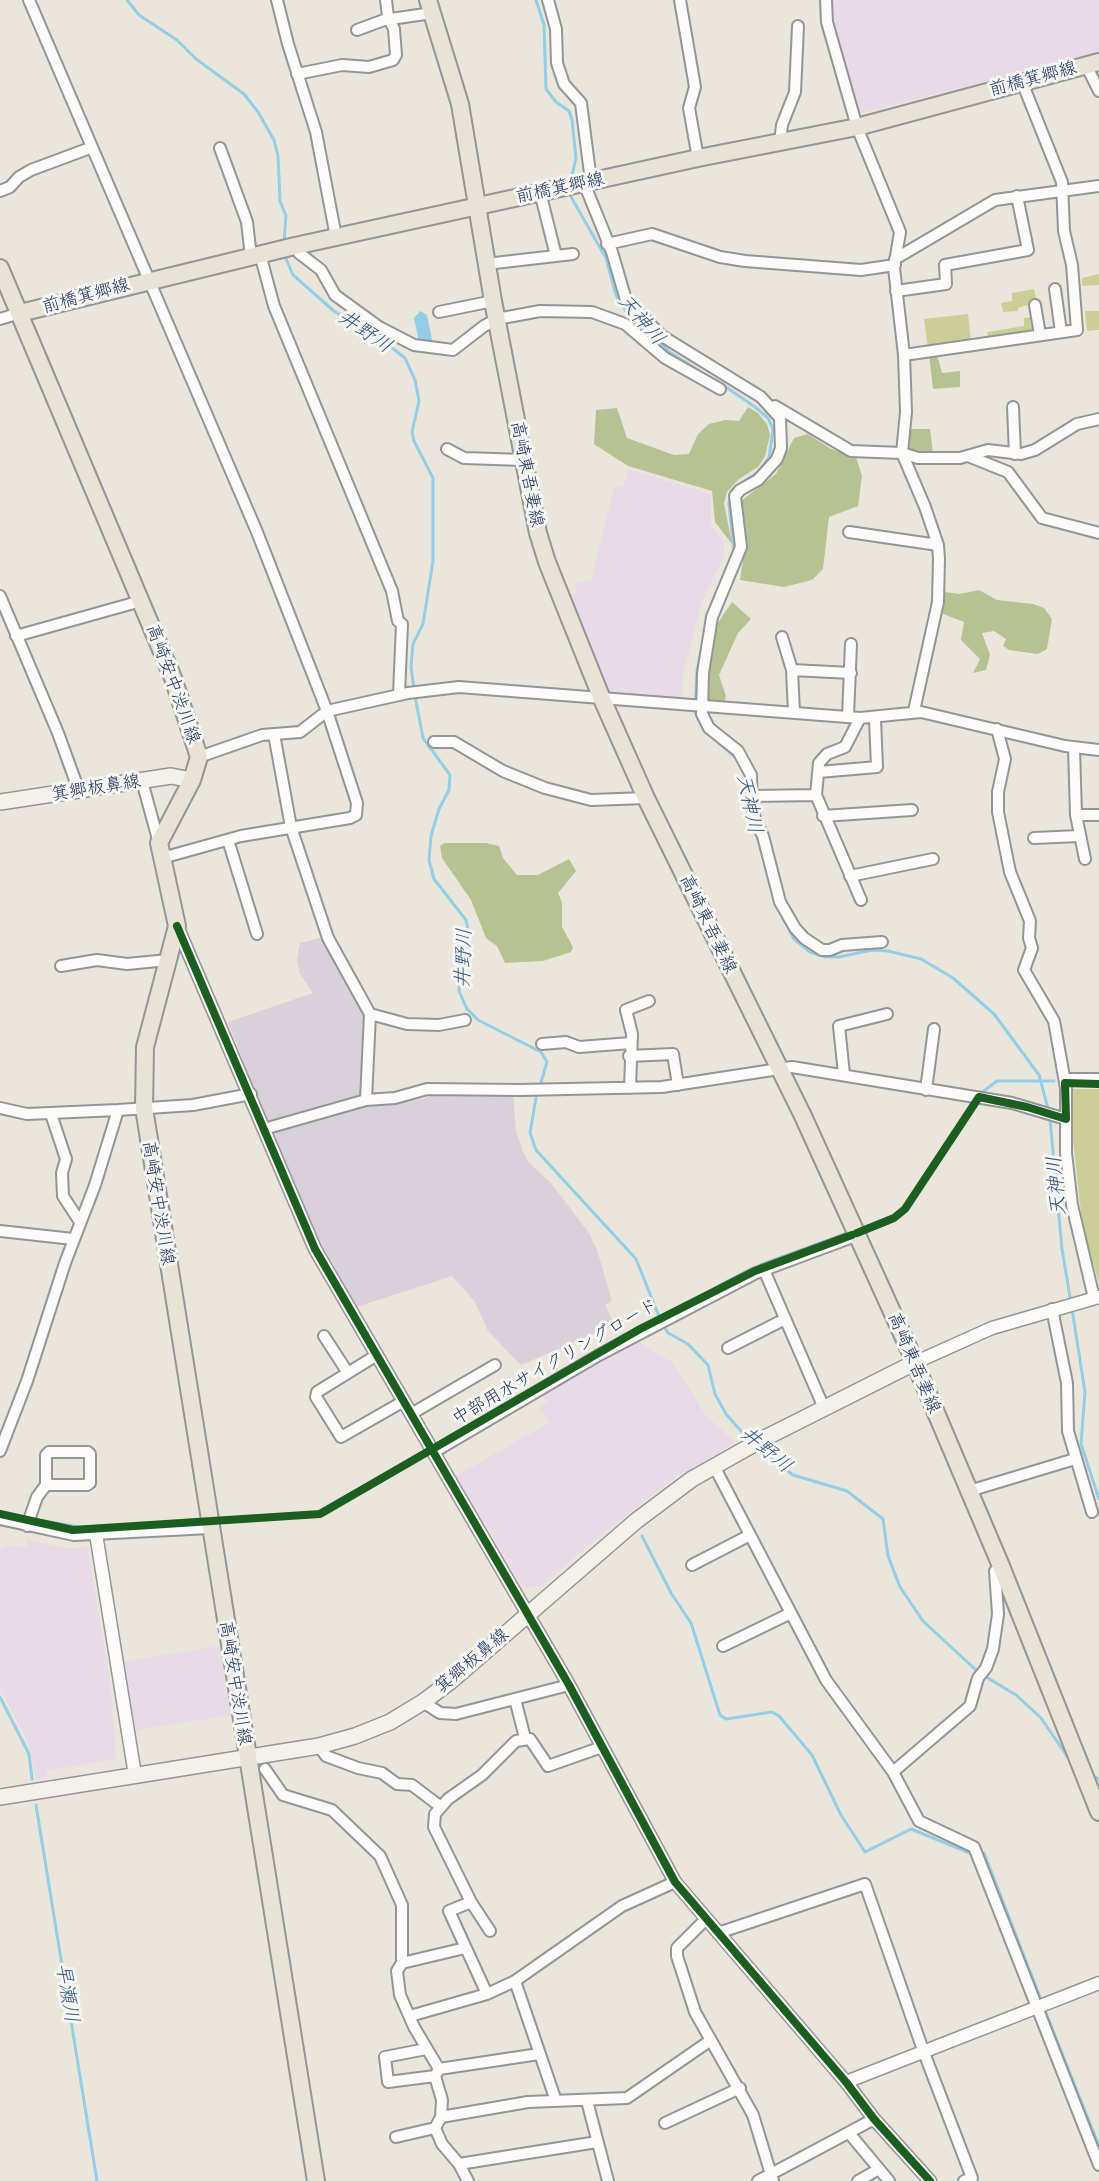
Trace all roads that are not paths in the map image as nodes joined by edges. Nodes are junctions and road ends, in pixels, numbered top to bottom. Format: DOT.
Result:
graph roads {
  1 [pos="29,0"];
  2 [pos="277,0"];
  3 [pos="386,0"];
  4 [pos="548,0"];
  5 [pos="680,0"];
  6 [pos="826,0"];
  7 [pos="430,7"];
  8 [pos="390,20"];
  9 [pos="798,26"];
  10 [pos="357,30"];
  11 [pos="1093,63"];
  12 [pos="297,74"];
  13 [pos="1022,82"];
  14 [pos="1099,91"];
  15 [pos="857,127"];
  16 [pos="780,142"];
  17 [pos="90,148"];
  18 [pos="220,148"];
  19 [pos="699,158"];
  20 [pos="581,183"];
  21 [pos="1099,186"];
  22 [pos="1063,189"];
  23 [pos="0,191"];
  24 [pos="540,192"];
  25 [pos="1017,196"];
  26 [pos="477,206"];
  27 [pos="336,237"];
  28 [pos="608,244"];
  29 [pos="288,247"];
  30 [pos="573,254"];
  31 [pos="255,255"];
  32 [pos="556,256"];
  33 [pos="895,262"];
  34 [pos="486,264"];
  35 [pos="0,268"];
  36 [pos="150,280"];
  37 [pos="1055,289"];
  38 [pos="896,291"];
  39 [pos="493,301"];
  40 [pos="1035,305"];
  41 [pos="439,312"];
  42 [pos="20,313"];
  43 [pos="0,319"];
  44 [pos="497,319"];
  45 [pos="1061,332"];
  46 [pos="1040,335"];
  47 [pos="904,355"];
  48 [pos="701,370"];
  49 [pos="720,390"];
  50 [pos="761,397"];
  51 [pos="1012,407"];
  52 [pos="1099,419"];
  53 [pos="447,449"];
  54 [pos="902,453"];
  55 [pos="1015,454"];
  56 [pos="968,456"];
  57 [pos="523,460"];
  58 [pos="849,532"];
  59 [pos="1099,533"];
  60 [pos="938,545"];
  61 [pos="0,596"];
  62 [pos="141,601"];
  63 [pos="2,608"];
  64 [pos="16,636"];
  65 [pos="782,637"];
  66 [pos="851,644"];
  67 [pos="792,670"];
  68 [pos="851,673"];
  69 [pos="404,694"];
  70 [pos="602,699"];
  71 [pos="701,707"];
  72 [pos="327,711"];
  73 [pos="914,711"];
  74 [pos="794,713"];
  75 [pos="848,716"];
  76 [pos="860,718"];
  77 [pos="875,719"];
  78 [pos="997,729"];
  79 [pos="274,734"];
  80 [pos="434,742"];
  81 [pos="1074,748"];
  82 [pos="1099,750"];
  83 [pos="199,757"];
  84 [pos="819,772"];
  85 [pos="142,780"];
  86 [pos="192,780"];
  87 [pos="79,791"];
  88 [pos="816,795"];
  89 [pos="753,796"];
  90 [pos="646,798"];
  91 [pos="0,802"];
  92 [pos="912,810"];
  93 [pos="1076,815"];
  94 [pos="1099,815"];
  95 [pos="824,816"];
  96 [pos="291,827"];
  97 [pos="1079,836"];
  98 [pos="1034,837"];
  99 [pos="228,840"];
  100 [pos="160,851"];
  101 [pos="933,859"];
  102 [pos="1085,859"];
  103 [pos="850,876"];
  104 [pos="861,900"];
  105 [pos="177,926"];
  106 [pos="257,934"];
  107 [pos="882,942"];
  108 [pos="168,960"];
  109 [pos="61,966"];
  110 [pos="649,1001"];
  111 [pos="370,1014"];
  112 [pos="887,1014"];
  113 [pos="465,1020"];
  114 [pos="934,1029"];
  115 [pos="631,1043"];
  116 [pos="542,1044"];
  117 [pos="629,1056"];
  118 [pos="779,1068"];
  119 [pos="844,1074"];
  120 [pos="1065,1079"];
  121 [pos="1099,1079"];
  122 [pos="678,1085"];
  123 [pos="630,1088"];
  124 [pos="926,1090"];
  125 [pos="251,1094"];
  126 [pos="366,1100"];
  127 [pos="0,1108"];
  128 [pos="144,1108"];
  129 [pos="118,1110"];
  130 [pos="51,1114"];
  131 [pos="1062,1118"];
  132 [pos="264,1129"];
  133 [pos="80,1222"];
  134 [pos="0,1231"];
  135 [pos="858,1235"];
  136 [pos="73,1239"];
  137 [pos="764,1270"];
  138 [pos="1093,1298"];
  139 [pos="1055,1308"];
  140 [pos="785,1319"];
  141 [pos="324,1336"];
  142 [pos="728,1348"];
  143 [pos="377,1355"];
  144 [pos="915,1363"];
  145 [pos="495,1365"];
  146 [pos="348,1373"];
  147 [pos="404,1401"];
  148 [pos="824,1408"];
  149 [pos="411,1414"];
  150 [pos="0,1451"];
  151 [pos="434,1452"];
  152 [pos="1075,1459"];
  153 [pos="714,1466"];
  154 [pos="46,1485"];
  155 [pos="969,1491"];
  156 [pos="1092,1512"];
  157 [pos="0,1519"];
  158 [pos="27,1526"];
  159 [pos="210,1528"];
  160 [pos="96,1534"];
  161 [pos="750,1535"];
  162 [pos="692,1565"];
  163 [pos="1001,1566"];
  164 [pos="528,1613"];
  165 [pos="791,1613"];
  166 [pos="723,1646"];
  167 [pos="569,1685"];
  168 [pos="515,1699"];
  169 [pos="423,1702"];
  170 [pos="525,1738"];
  171 [pos="319,1746"];
  172 [pos="602,1747"];
  173 [pos="246,1757"];
  174 [pos="265,1769"];
  175 [pos="893,1773"];
  176 [pos="135,1775"];
  177 [pos="0,1797"];
  178 [pos="441,1807"];
  179 [pos="1099,1812"];
  180 [pos="675,1882"];
  181 [pos="471,1902"];
  182 [pos="706,1919"];
  183 [pos="490,1931"];
  184 [pos="718,1933"];
  185 [pos="465,1948"];
  186 [pos="402,1963"];
  187 [pos="515,1981"];
  188 [pos="1099,1983"];
  189 [pos="487,1994"];
  190 [pos="1036,2007"];
  191 [pos="410,2016"];
  192 [pos="711,2040"];
  193 [pos="426,2049"];
  194 [pos="923,2050"];
  195 [pos="539,2054"];
  196 [pos="437,2073"];
  197 [pos="846,2082"];
  198 [pos="740,2088"];
  199 [pos="556,2101"];
  200 [pos="587,2101"];
  201 [pos="441,2117"];
  202 [pos="874,2119"];
  203 [pos="664,2123"];
  204 [pos="435,2128"];
  205 [pos="849,2133"];
  206 [pos="396,2137"];
  207 [pos="597,2142"];
  208 [pos="459,2164"];
  209 [pos="1099,2165"];
  210 [pos="879,2169"];
  211 [pos="772,2178"];
  212 [pos="316,2181"];
  213 [pos="468,2181"];
  214 [pos="608,2181"];
  215 [pos="759,2181"];
  216 [pos="858,2181"];
  217 [pos="889,2181"];
  218 [pos="930,2181"];
  219 [pos="964,2181"];
  1 -- 17 [label="street"];
  2 -- 12 [label="street"];
  3 -- 8 [label="street"];
  4 -- 20 [label="street"];
  5 -- 19 [label="street"];
  6 -- 15 [label="street"];
  7 -- 8 [label="street"];
  7 -- 26 [label="main road, 高崎東吾妻線"];
  8 -- 10 [label="street"];
  8 -- 12 [label="street"];
  9 -- 16 [label="street"];
  11 -- 13 [label="main road, 前橋箕郷線"];
  11 -- 14 [label="street"];
  12 -- 27 [label="street"];
  13 -- 15 [label="main road, 前橋箕郷線"];
  13 -- 22 [label="street"];
  15 -- 16 [label="main road, 前橋箕郷線"];
  15 -- 33 [label="street"];
  16 -- 19 [label="main road, 前橋箕郷線"];
  17 -- 23 [label="street"];
  17 -- 36 [label="street"];
  18 -- 31 [label="street"];
  19 -- 20 [label="main road, 前橋箕郷線"];
  20 -- 24 [label="main road, 前橋箕郷線"];
  20 -- 28 [label="street"];
  21 -- 22 [label="street"];
  22 -- 25 [label="street"];
  22 -- 45 [label="street"];
  24 -- 26 [label="main road, 前橋箕郷線"];
  24 -- 32 [label="street"];
  25 -- 33 [label="street"];
  25 -- 38 [label="street"];
  26 -- 27 [label="main road, 前橋箕郷線"];
  26 -- 34 [label="main road, 高崎東吾妻線"];
  27 -- 29 [label="main road, 前橋箕郷線"];
  28 -- 33 [label="street"];
  28 -- 48 [label="street"];
  29 -- 31 [label="main road, 前橋箕郷線"];
  29 -- 44 [label="street"];
  30 -- 32 [label="street"];
  31 -- 36 [label="main road, 前橋箕郷線"];
  31 -- 69 [label="street"];
  32 -- 34 [label="street"];
  33 -- 38 [label="street"];
  34 -- 39 [label="main road, 高崎東吾妻線"];
  35 -- 42 [label="main road, 高崎安中渋川線"];
  36 -- 42 [label="main road, 前橋箕郷線"];
  36 -- 72 [label="street"];
  37 -- 45 [label="street"];
  38 -- 47 [label="street"];
  39 -- 41 [label="street"];
  39 -- 44 [label="main road, 高崎東吾妻線"];
  40 -- 46 [label="street"];
  42 -- 43 [label="street"];
  42 -- 62 [label="main road, 高崎安中渋川線"];
  44 -- 48 [label="street"];
  44 -- 57 [label="main road, 高崎東吾妻線"];
  45 -- 46 [label="street"];
  46 -- 47 [label="street"];
  47 -- 54 [label="street"];
  48 -- 49 [label="street"];
  48 -- 50 [label="street"];
  50 -- 54 [label="street"];
  50 -- 71 [label="street"];
  51 -- 55 [label="street"];
  52 -- 55 [label="street"];
  53 -- 57 [label="street"];
  54 -- 56 [label="street"];
  54 -- 60 [label="street"];
  55 -- 56 [label="street"];
  56 -- 59 [label="street"];
  57 -- 70 [label="main road, 高崎東吾妻線"];
  58 -- 60 [label="street"];
  60 -- 73 [label="street"];
  61 -- 63 [label="street"];
  62 -- 64 [label="street"];
  62 -- 83 [label="main road, 高崎安中渋川線"];
  63 -- 64 [label="street"];
  64 -- 87 [label="street"];
  65 -- 67 [label="street"];
  66 -- 68 [label="street"];
  67 -- 68 [label="street"];
  67 -- 74 [label="street"];
  68 -- 75 [label="street"];
  69 -- 70 [label="street"];
  69 -- 72 [label="street"];
  70 -- 71 [label="street"];
  70 -- 90 [label="main road, 高崎東吾妻線"];
  71 -- 74 [label="street"];
  71 -- 89 [label="street"];
  72 -- 79 [label="street"];
  72 -- 96 [label="street"];
  73 -- 77 [label="street"];
  73 -- 78 [label="street"];
  74 -- 75 [label="street"];
  75 -- 76 [label="street"];
  76 -- 77 [label="street"];
  76 -- 84 [label="street"];
  77 -- 84 [label="street"];
  78 -- 81 [label="street"];
  78 -- 120 [label="street"];
  79 -- 83 [label="street"];
  79 -- 96 [label="street"];
  80 -- 90 [label="street"];
  81 -- 82 [label="street"];
  81 -- 93 [label="street"];
  83 -- 86 [label="main road, 高崎安中渋川線"];
  84 -- 88 [label="street"];
  85 -- 86 [label="main road, 箕郷板鼻線"];
  85 -- 87 [label="main road, 箕郷板鼻線"];
  85 -- 100 [label="street"];
  86 -- 100 [label="main road, 高崎安中渋川線"];
  87 -- 91 [label="main road, 箕郷板鼻線"];
  88 -- 89 [label="street"];
  88 -- 95 [label="street"];
  89 -- 107 [label="street"];
  90 -- 118 [label="main road, 高崎東吾妻線"];
  92 -- 95 [label="street"];
  93 -- 94 [label="street"];
  93 -- 97 [label="street"];
  95 -- 103 [label="street"];
  96 -- 99 [label="street"];
  96 -- 111 [label="street"];
  97 -- 98 [label="street"];
  97 -- 102 [label="street"];
  99 -- 100 [label="street"];
  99 -- 106 [label="street"];
  100 -- 105 [label="main road, 高崎安中渋川線"];
  101 -- 103 [label="street"];
  103 -- 104 [label="street"];
  105 -- 108 [label="main road, 高崎安中渋川線"];
  105 -- 125 [label="street"];
  108 -- 109 [label="street"];
  108 -- 128 [label="main road, 高崎安中渋川線"];
  110 -- 115 [label="street"];
  111 -- 113 [label="street"];
  111 -- 126 [label="street"];
  112 -- 119 [label="street"];
  114 -- 124 [label="street"];
  115 -- 116 [label="street"];
  115 -- 117 [label="street"];
  117 -- 122 [label="street"];
  117 -- 123 [label="street"];
  118 -- 119 [label="street"];
  118 -- 122 [label="street"];
  118 -- 135 [label="main road, 高崎東吾妻線"];
  119 -- 124 [label="street"];
  120 -- 121 [label="street"];
  120 -- 131 [label="street"];
  122 -- 123 [label="street"];
  123 -- 126 [label="street"];
  124 -- 131 [label="street"];
  125 -- 128 [label="street"];
  125 -- 132 [label="street"];
  126 -- 132 [label="street"];
  127 -- 130 [label="street"];
  128 -- 129 [label="street"];
  128 -- 159 [label="main road, 高崎安中渋川線"];
  129 -- 130 [label="street"];
  129 -- 133 [label="street"];
  130 -- 133 [label="street"];
  131 -- 138 [label="street"];
  132 -- 143 [label="street"];
  133 -- 136 [label="street"];
  134 -- 136 [label="street"];
  135 -- 137 [label="street"];
  135 -- 144 [label="main road, 高崎東吾妻線"];
  136 -- 150 [label="street"];
  137 -- 140 [label="street"];
  137 -- 151 [label="street"];
  138 -- 139 [label="street"];
  139 -- 144 [label="street"];
  139 -- 152 [label="street"];
  140 -- 142 [label="street"];
  140 -- 148 [label="street"];
  141 -- 146 [label="street"];
  143 -- 146 [label="street"];
  143 -- 147 [label="street"];
  144 -- 148 [label="main road, 箕郷板鼻線"];
  144 -- 155 [label="main road, 高崎東吾妻線"];
  145 -- 149 [label="street"];
  146 -- 147 [label="street"];
  147 -- 149 [label="street"];
  148 -- 153 [label="main road, 箕郷板鼻線"];
  149 -- 151 [label="street"];
  151 -- 164 [label="street"];
  152 -- 155 [label="street"];
  152 -- 156 [label="street"];
  153 -- 161 [label="street"];
  153 -- 164 [label="main road, 箕郷板鼻線"];
  154 -- 154 [label="street"];
  154 -- 158 [label="street"];
  155 -- 163 [label="main road, 高崎東吾妻線"];
  157 -- 158 [label="street"];
  158 -- 160 [label="street"];
  159 -- 160 [label="street"];
  159 -- 173 [label="main road, 高崎安中渋川線"];
  160 -- 176 [label="street"];
  161 -- 162 [label="street"];
  161 -- 165 [label="street"];
  163 -- 175 [label="street"];
  163 -- 179 [label="main road, 高崎東吾妻線"];
  164 -- 167 [label="street"];
  164 -- 169 [label="main road, 箕郷板鼻線"];
  165 -- 166 [label="street"];
  165 -- 175 [label="street"];
  167 -- 168 [label="street"];
  167 -- 172 [label="street"];
  168 -- 169 [label="street"];
  168 -- 170 [label="street"];
  169 -- 171 [label="main road, 箕郷板鼻線"];
  170 -- 172 [label="street"];
  170 -- 178 [label="street"];
  171 -- 173 [label="main road, 箕郷板鼻線"];
  171 -- 178 [label="street"];
  172 -- 180 [label="street"];
  173 -- 176 [label="main road, 箕郷板鼻線"];
  173 -- 212 [label="main road, 高崎安中渋川線"];
  174 -- 186 [label="street"];
  175 -- 190 [label="street"];
  176 -- 177 [label="main road, 箕郷板鼻線"];
  178 -- 181 [label="street"];
  180 -- 182 [label="street"];
  180 -- 187 [label="street"];
  181 -- 183 [label="street"];
  181 -- 185 [label="street"];
  182 -- 184 [label="street"];
  182 -- 192 [label="street"];
  184 -- 194 [label="street"];
  184 -- 197 [label="street"];
  185 -- 186 [label="street"];
  185 -- 189 [label="street"];
  186 -- 191 [label="street"];
  187 -- 189 [label="street"];
  187 -- 195 [label="street"];
  188 -- 190 [label="street"];
  189 -- 191 [label="street"];
  190 -- 194 [label="street"];
  190 -- 209 [label="street"];
  191 -- 193 [label="street"];
  192 -- 198 [label="street"];
  192 -- 200 [label="street"];
  193 -- 196 [label="street"];
  193 -- 196 [label="street"];
  194 -- 197 [label="street"];
  194 -- 219 [label="street"];
  195 -- 196 [label="street"];
  195 -- 199 [label="street"];
  196 -- 201 [label="street"];
  197 -- 202 [label="street"];
  198 -- 203 [label="street"];
  198 -- 211 [label="street"];
  199 -- 200 [label="street"];
  199 -- 201 [label="street"];
  200 -- 207 [label="street"];
  201 -- 204 [label="street"];
  202 -- 205 [label="street"];
  202 -- 218 [label="street"];
  204 -- 206 [label="street"];
  204 -- 208 [label="street"];
  205 -- 210 [label="street"];
  205 -- 211 [label="street"];
  207 -- 208 [label="street"];
  207 -- 214 [label="street"];
  208 -- 213 [label="street"];
  210 -- 216 [label="street"];
  210 -- 217 [label="street"];
  211 -- 215 [label="street"];
}
